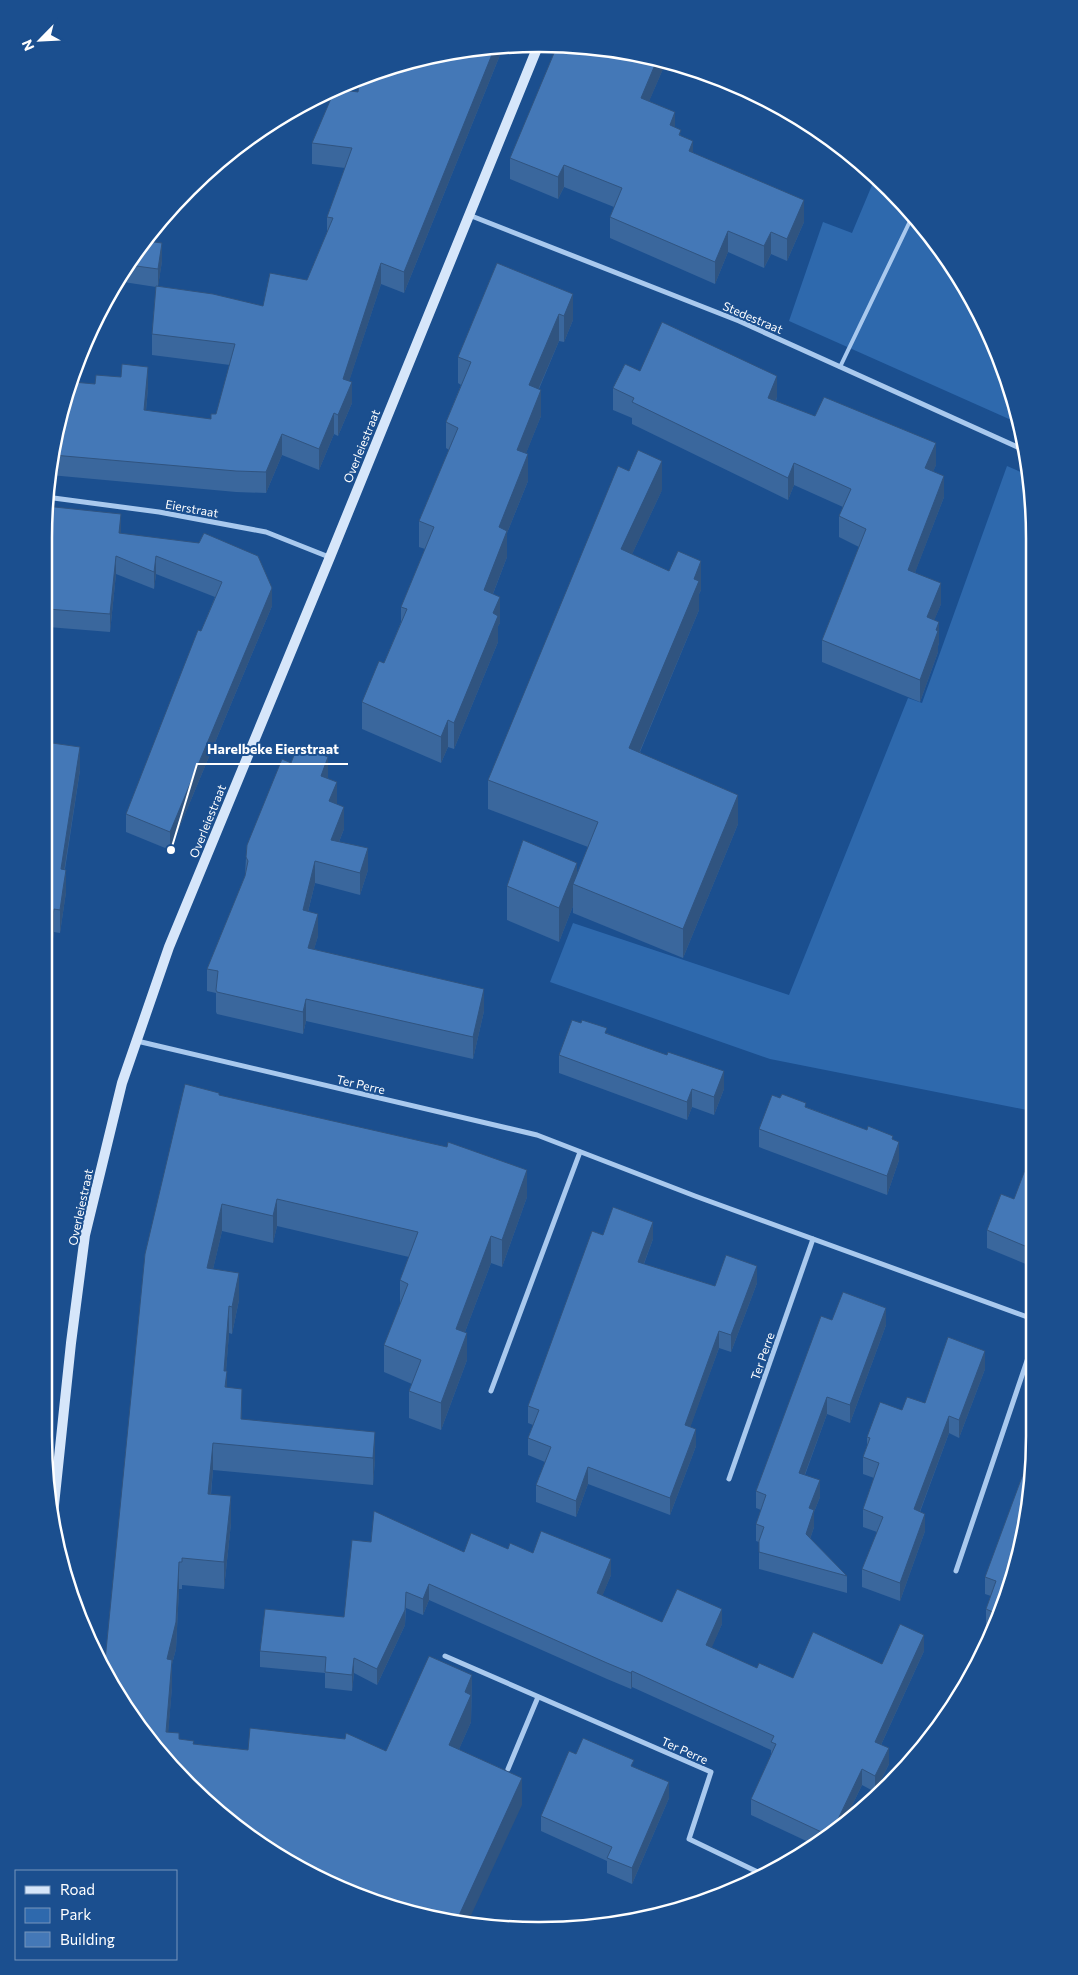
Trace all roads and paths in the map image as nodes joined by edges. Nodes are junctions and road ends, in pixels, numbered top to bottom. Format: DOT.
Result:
graph roads {
  1 [pos="535,52"];
  2 [pos="468,215"];
  3 [pos="909,223"];
  4 [pos="840,367"];
  5 [pos="1016,447"];
  6 [pos="55,498"];
  7 [pos="330,558"];
  8 [pos="136,1041"];
  9 [pos="580,1152"];
  10 [pos="813,1239"];
  11 [pos="1026,1316"];
  12 [pos="1026,1364"];
  13 [pos="491,1391"];
  14 [pos="729,1479"];
  15 [pos="56,1488"];
  16 [pos="956,1571"];
  17 [pos="445,1656"];
  18 [pos="538,1697"];
  19 [pos="508,1770"];
  20 [pos="756,1871"];
  1 -- 2 [label="main road, Overleiestraat"];
  2 -- 4 [label="street, Stedestraat"];
  2 -- 7 [label="main road, Overleiestraat"];
  3 -- 4 [label="lane"];
  4 -- 5 [label="street, Stedestraat"];
  6 -- 7 [label="street, Eierstraat"];
  7 -- 8 [label="main road, Overleiestraat"];
  8 -- 9 [label="street, Ter Perre"];
  8 -- 15 [label="main road, Overleiestraat"];
  9 -- 10 [label="street, Ter Perre"];
  9 -- 13 [label="street"];
  10 -- 11 [label="street, Ter Perre"];
  10 -- 14 [label="street, Ter Perre"];
  12 -- 16 [label="street"];
  17 -- 18 [label="street, Ter Perre"];
  18 -- 19 [label="street"];
  18 -- 20 [label="street, Ter Perre"];
}
